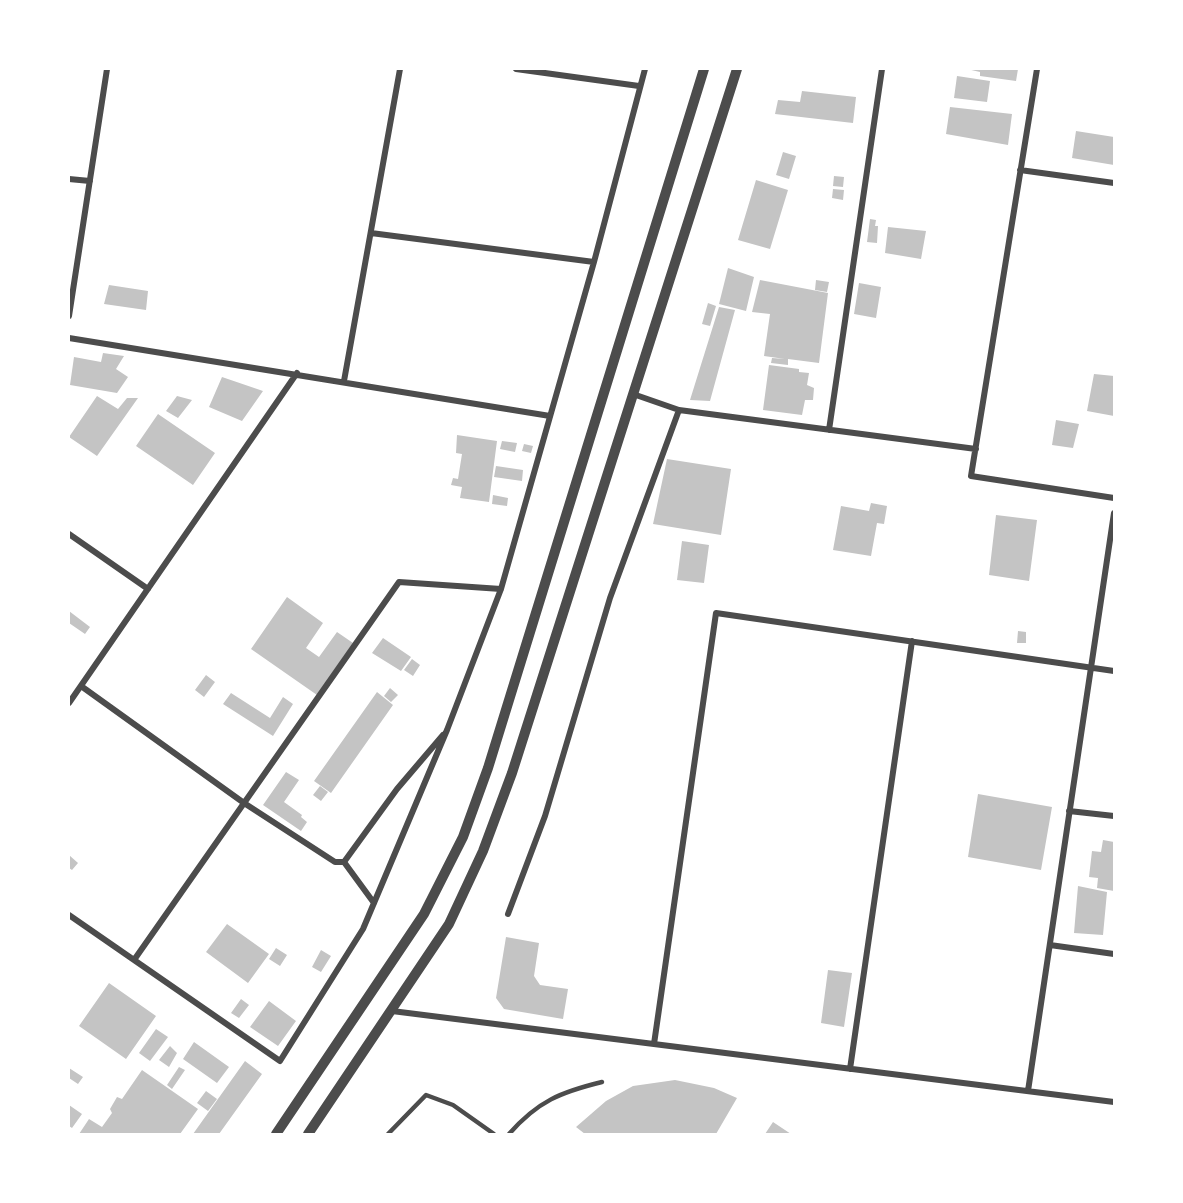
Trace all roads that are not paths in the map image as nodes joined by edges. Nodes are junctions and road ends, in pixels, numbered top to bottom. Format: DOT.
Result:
graph roads {
  1 [pos="107,69"];
  2 [pos="400,69"];
  3 [pos="516,69"];
  4 [pos="645,69"];
  5 [pos="704,69"];
  6 [pos="737,69"];
  7 [pos="882,69"];
  8 [pos="1037,69"];
  9 [pos="639,87"];
  10 [pos="1020,170"];
  11 [pos="69,178"];
  12 [pos="90,181"];
  13 [pos="1114,183"];
  14 [pos="371,233"];
  15 [pos="594,262"];
  16 [pos="69,316"];
  17 [pos="69,338"];
  18 [pos="297,373"];
  19 [pos="344,381"];
  20 [pos="633,394"];
  21 [pos="679,410"];
  22 [pos="550,416"];
  23 [pos="829,430"];
  24 [pos="976,449"];
  25 [pos="1114,498"];
  26 [pos="1114,513"];
  27 [pos="69,534"];
  28 [pos="148,589"];
  29 [pos="501,589"];
  30 [pos="912,641"];
  31 [pos="1091,667"];
  32 [pos="1114,670"];
  33 [pos="81,686"];
  34 [pos="69,703"];
  35 [pos="447,730"];
  36 [pos="244,803"];
  37 [pos="1069,811"];
  38 [pos="1114,816"];
  39 [pos="344,862"];
  40 [pos="374,903"];
  41 [pos="508,914"];
  42 [pos="69,915"];
  43 [pos="1050,945"];
  44 [pos="1114,954"];
  45 [pos="134,960"];
  46 [pos="392,1011"];
  47 [pos="654,1044"];
  48 [pos="850,1069"];
  49 [pos="602,1082"];
  50 [pos="1028,1091"];
  51 [pos="1114,1102"];
  52 [pos="391,1133"];
  53 [pos="276,1134"];
  54 [pos="308,1134"];
  55 [pos="495,1134"];
  56 [pos="509,1134"];
  1 -- 12 [label="street"];
  2 -- 14 [label="street"];
  3 -- 9 [label="street"];
  4 -- 9 [label="street"];
  5 -- 53 [label="street"];
  6 -- 20 [label="street"];
  7 -- 23 [label="street"];
  8 -- 10 [label="street"];
  9 -- 15 [label="street"];
  10 -- 13 [label="street"];
  10 -- 24 [label="street"];
  11 -- 12 [label="street"];
  12 -- 16 [label="street"];
  14 -- 15 [label="street"];
  14 -- 19 [label="street"];
  15 -- 22 [label="street"];
  17 -- 18 [label="street"];
  18 -- 19 [label="street"];
  18 -- 28 [label="street"];
  19 -- 22 [label="street"];
  20 -- 21 [label="street"];
  20 -- 46 [label="street"];
  21 -- 23 [label="street"];
  21 -- 41 [label="street"];
  22 -- 29 [label="street"];
  23 -- 24 [label="street"];
  24 -- 25 [label="street"];
  26 -- 31 [label="street"];
  27 -- 28 [label="street"];
  28 -- 33 [label="street"];
  29 -- 35 [label="street"];
  29 -- 36 [label="street"];
  30 -- 31 [label="street"];
  30 -- 47 [label="street"];
  30 -- 48 [label="street"];
  31 -- 32 [label="street"];
  31 -- 37 [label="street"];
  33 -- 34 [label="street"];
  33 -- 36 [label="street"];
  35 -- 39 [label="street"];
  35 -- 40 [label="street"];
  36 -- 39 [label="street"];
  36 -- 45 [label="street"];
  37 -- 38 [label="street"];
  37 -- 43 [label="street"];
  39 -- 40 [label="street"];
  40 -- 45 [label="street"];
  42 -- 45 [label="street"];
  43 -- 44 [label="street"];
  43 -- 50 [label="street"];
  46 -- 47 [label="street"];
  46 -- 54 [label="street"];
  47 -- 48 [label="street"];
  48 -- 50 [label="street"];
  49 -- 56 [label="lane"];
  50 -- 51 [label="street"];
  52 -- 55 [label="lane"];
}
